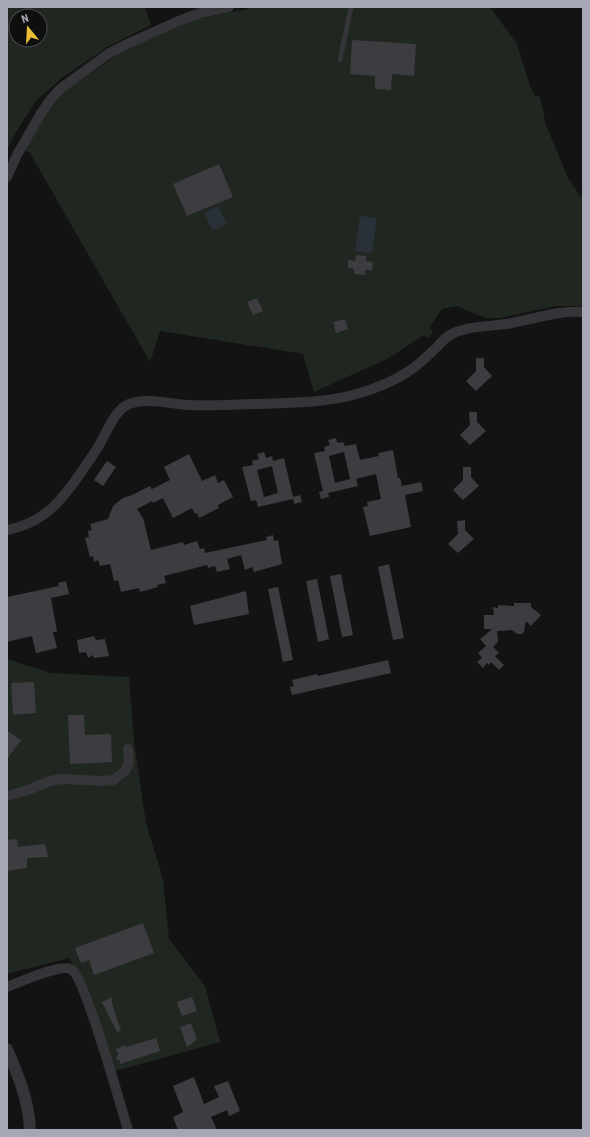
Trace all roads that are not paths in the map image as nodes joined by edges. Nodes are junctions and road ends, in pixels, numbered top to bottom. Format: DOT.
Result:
graph roads {
  1 [pos="228,7"];
  2 [pos="351,7"];
  3 [pos="340,60"];
  4 [pos="7,177"];
  5 [pos="583,312"];
  6 [pos="7,530"];
  7 [pos="128,749"];
  8 [pos="7,796"];
  9 [pos="7,987"];
  10 [pos="7,1049"];
  11 [pos="30,1130"];
  12 [pos="128,1130"];
  1 -- 4 [label="street"];
  2 -- 3 [label="lane"];
  5 -- 6 [label="street"];
  7 -- 8 [label="street"];
  9 -- 12 [label="street"];
  10 -- 11 [label="street"];
}
